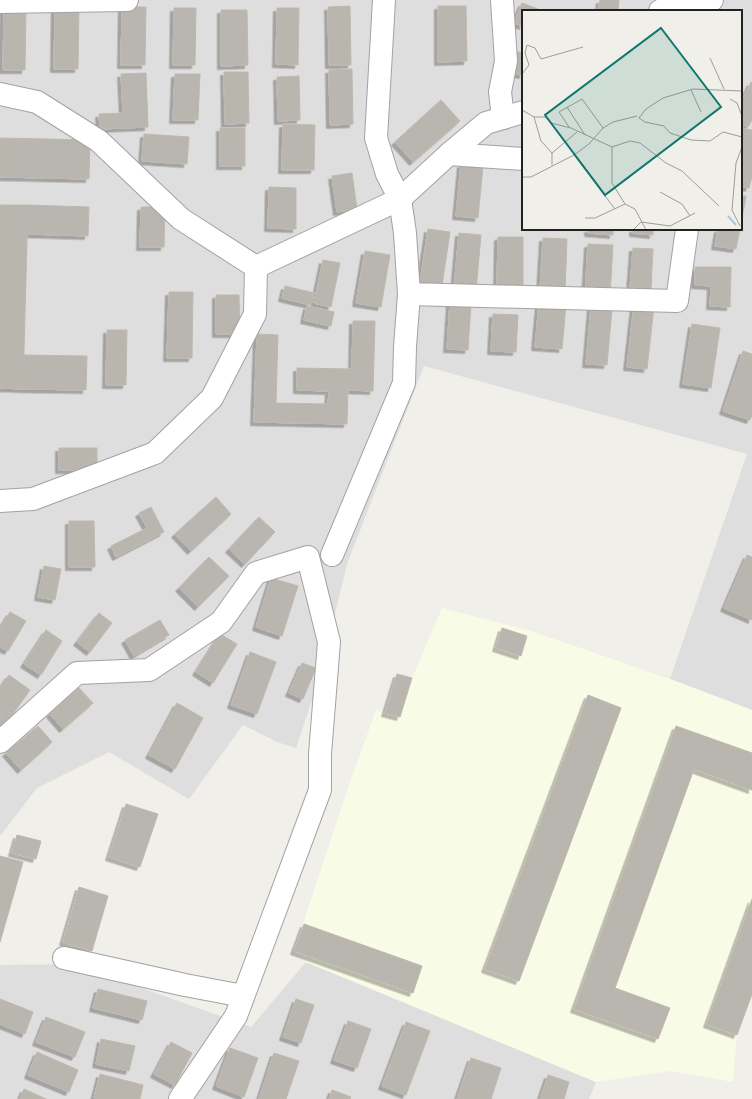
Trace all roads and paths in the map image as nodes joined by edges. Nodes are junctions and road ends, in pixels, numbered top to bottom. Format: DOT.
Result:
graph roads {
  1 [pos="127,0"];
  2 [pos="384,0"];
  3 [pos="502,0"];
  4 [pos="712,0"];
  5 [pos="0,2"];
  6 [pos="662,10"];
  7 [pos="0,94"];
  8 [pos="513,115"];
  9 [pos="449,154"];
  10 [pos="522,159"];
  11 [pos="400,199"];
  12 [pos="687,230"];
  13 [pos="256,267"];
  14 [pos="409,294"];
  15 [pos="0,501"];
  16 [pos="332,555"];
  17 [pos="0,742"];
  18 [pos="64,958"];
  19 [pos="243,996"];
  20 [pos="180,1099"];
  1 -- 5 [label="street"];
  2 -- 11 [label="street"];
  3 -- 8 [label="street"];
  4 -- 6 [label="street"];
  7 -- 13 [label="street"];
  8 -- 9 [label="street"];
  9 -- 10 [label="street"];
  9 -- 11 [label="street"];
  11 -- 13 [label="street"];
  11 -- 14 [label="street"];
  12 -- 14 [label="street"];
  13 -- 15 [label="street"];
  14 -- 16 [label="street"];
  17 -- 19 [label="street"];
  18 -- 19 [label="street"];
  19 -- 20 [label="street"];
}
